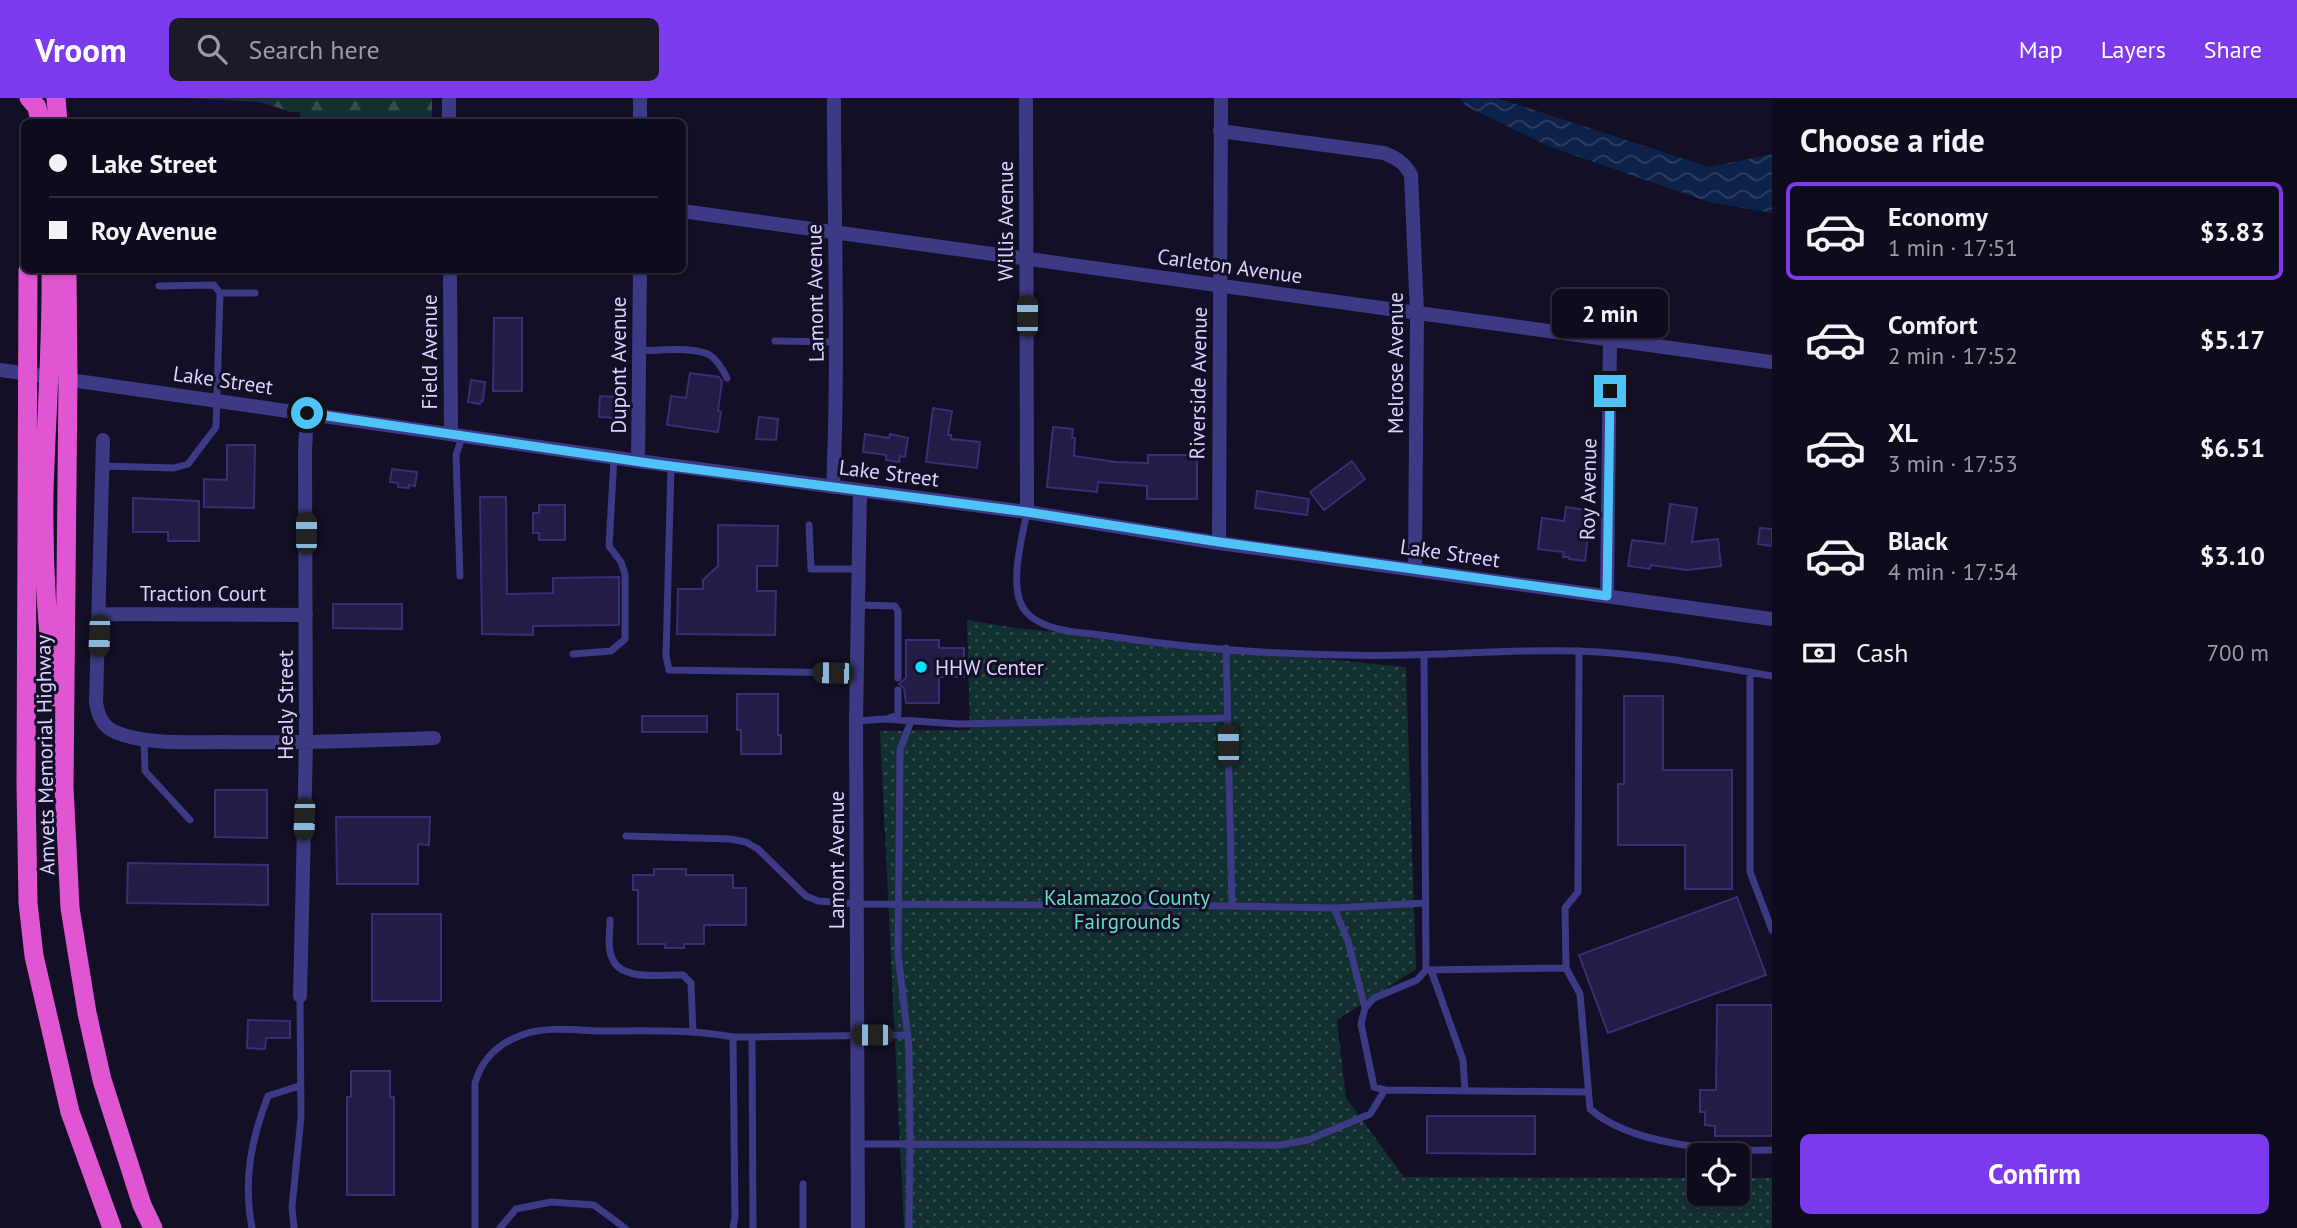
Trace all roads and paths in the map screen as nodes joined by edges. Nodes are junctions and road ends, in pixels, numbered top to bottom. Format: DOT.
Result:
graph roads {
  1 [pos="27,98"];
  2 [pos="56,98"];
  3 [pos="449,98"];
  4 [pos="640,98"];
  5 [pos="834,98"];
  6 [pos="1026,98"];
  7 [pos="1221,98"];
  8 [pos="27,119"];
  9 [pos="39,119"];
  10 [pos="58,119"];
  11 [pos="449,119"];
  12 [pos="640,119"];
  13 [pos="1220,131"];
  14 [pos="686,212"];
  15 [pos="834,232"];
  16 [pos="1026,261"];
  17 [pos="28,273"];
  18 [pos="51,273"];
  19 [pos="66,273"];
  20 [pos="450,273"];
  21 [pos="640,273"];
  22 [pos="159,286"];
  23 [pos="1220,286"];
  24 [pos="220,293"];
  25 [pos="254,293"];
  26 [pos="1417,313"];
  27 [pos="775,341"];
  28 [pos="1611,341"];
  29 [pos="838,342"];
  30 [pos="639,351"];
  31 [pos="1772,362"];
  32 [pos="0,370"];
  33 [pos="28,374"];
  34 [pos="727,377"];
  35 [pos="59,379"];
  36 [pos="215,400"];
  37 [pos="307,413"];
  38 [pos="457,435"];
  39 [pos="103,440"];
  40 [pos="614,458"];
  41 [pos="638,461"];
  42 [pos="102,466"];
  43 [pos="671,466"];
  44 [pos="833,487"];
  45 [pos="860,491"];
  46 [pos="1027,512"];
  47 [pos="810,525"];
  48 [pos="1219,542"];
  49 [pos="859,569"];
  50 [pos="1415,569"];
  51 [pos="460,576"];
  52 [pos="1607,596"];
  53 [pos="858,605"];
  54 [pos="100,614"];
  55 [pos="306,615"];
  56 [pos="1772,619"];
  57 [pos="1226,648"];
  58 [pos="1579,651"];
  59 [pos="573,654"];
  60 [pos="1424,655"];
  61 [pos="1750,672"];
  62 [pos="857,673"];
  63 [pos="1772,676"];
  64 [pos="898,678"];
  65 [pos="898,690"];
  66 [pos="1228,718"];
  67 [pos="885,719"];
  68 [pos="856,721"];
  69 [pos="911,721"];
  70 [pos="434,738"];
  71 [pos="144,739"];
  72 [pos="306,743"];
  73 [pos="190,820"];
  74 [pos="626,836"];
  75 [pos="1425,903"];
  76 [pos="857,904"];
  77 [pos="898,904"];
  78 [pos="1232,906"];
  79 [pos="1335,908"];
  80 [pos="610,920"];
  81 [pos="1772,930"];
  82 [pos="1566,968"];
  83 [pos="1428,970"];
  84 [pos="300,996"];
  85 [pos="1365,1008"];
  86 [pos="693,1032"];
  87 [pos="857,1035"];
  88 [pos="907,1035"];
  89 [pos="733,1037"];
  90 [pos="752,1037"];
  91 [pos="299,1086"];
  92 [pos="1385,1090"];
  93 [pos="1465,1091"];
  94 [pos="1588,1092"];
  95 [pos="858,1144"];
  96 [pos="910,1144"];
  97 [pos="1772,1150"];
  98 [pos="803,1184"];
  99 [pos="112,1228"];
  100 [pos="153,1228"];
  101 [pos="252,1228"];
  102 [pos="294,1228"];
  103 [pos="475,1228"];
  104 [pos="500,1228"];
  105 [pos="625,1228"];
  106 [pos="733,1228"];
  107 [pos="753,1228"];
  108 [pos="803,1228"];
  109 [pos="858,1228"];
  110 [pos="909,1228"];
  1 -- 8 [label="highway"];
  1 -- 9 [label="highway"];
  2 -- 10 [label="highway"];
  3 -- 11 [label="street"];
  4 -- 12 [label="street"];
  5 -- 15 [label="street, Lamont Avenue"];
  6 -- 16 [label="street, Willis Avenue"];
  7 -- 13 [label="street, Riverside Avenue"];
  13 -- 23 [label="street, Riverside Avenue"];
  13 -- 26 [label="street, Melrose Avenue"];
  14 -- 15 [label="street, Carleton Avenue"];
  15 -- 16 [label="street, Carleton Avenue"];
  15 -- 29 [label="street, Lamont Avenue"];
  16 -- 23 [label="street, Carleton Avenue"];
  16 -- 46 [label="street, Willis Avenue"];
  17 -- 33 [label="highway, Amvets Memorial Highway"];
  18 -- 35 [label="highway"];
  19 -- 35 [label="highway"];
  20 -- 38 [label="street, Field Avenue"];
  21 -- 30 [label="street, Dupont Avenue"];
  22 -- 24 [label="lane"];
  23 -- 26 [label="street, Carleton Avenue"];
  23 -- 48 [label="street, Riverside Avenue"];
  24 -- 25 [label="lane"];
  24 -- 36 [label="lane"];
  26 -- 28 [label="street, Carleton Avenue"];
  26 -- 50 [label="street, Melrose Avenue"];
  27 -- 29 [label="lane"];
  28 -- 31 [label="street, Carleton Avenue"];
  28 -- 52 [label="street, Roy Avenue"];
  29 -- 44 [label="street, Lamont Avenue"];
  30 -- 34 [label="lane"];
  30 -- 41 [label="street, Dupont Avenue"];
  32 -- 33 [label="street, Lake Street"];
  33 -- 35 [label="street, Lake Street"];
  33 -- 99 [label="highway, Amvets Memorial Highway"];
  35 -- 36 [label="street, Lake Street"];
  35 -- 100 [label="highway, Amvets Memorial Highway"];
  36 -- 37 [label="street, Lake Street"];
  36 -- 42 [label="lane"];
  37 -- 38 [label="street, Lake Street"];
  37 -- 55 [label="street, Healy Street"];
  38 -- 40 [label="street, Lake Street"];
  38 -- 51 [label="lane"];
  39 -- 42 [label="street"];
  40 -- 41 [label="street, Lake Street"];
  40 -- 59 [label="lane"];
  41 -- 43 [label="street, Lake Street"];
  42 -- 54 [label="street"];
  43 -- 44 [label="street, Lake Street"];
  43 -- 62 [label="lane"];
  44 -- 45 [label="street, Lake Street"];
  45 -- 46 [label="street, Lake Street"];
  45 -- 49 [label="street, Lamont Avenue"];
  46 -- 48 [label="street, Lake Street"];
  46 -- 57 [label="lane"];
  47 -- 49 [label="lane"];
  48 -- 50 [label="street, Lake Street"];
  49 -- 53 [label="street, Lamont Avenue"];
  50 -- 52 [label="street, Lake Street"];
  52 -- 56 [label="street, Lake Street"];
  53 -- 62 [label="street, Lamont Avenue"];
  53 -- 64 [label="lane"];
  54 -- 55 [label="street, Traction Court"];
  54 -- 71 [label="street"];
  55 -- 72 [label="street, Healy Street"];
  57 -- 60 [label="lane"];
  57 -- 66 [label="lane"];
  58 -- 60 [label="lane"];
  58 -- 61 [label="lane"];
  58 -- 82 [label="lane"];
  60 -- 75 [label="lane"];
  61 -- 63 [label="lane"];
  61 -- 81 [label="lane"];
  62 -- 68 [label="street, Lamont Avenue"];
  65 -- 67 [label="lane"];
  66 -- 69 [label="lane"];
  66 -- 78 [label="lane"];
  67 -- 68 [label="lane"];
  67 -- 69 [label="lane"];
  68 -- 76 [label="street, Lamont Avenue"];
  69 -- 77 [label="lane"];
  70 -- 72 [label="street"];
  71 -- 72 [label="street"];
  71 -- 73 [label="lane"];
  72 -- 84 [label="street, Healy Street"];
  74 -- 76 [label="lane"];
  75 -- 79 [label="lane"];
  75 -- 83 [label="lane"];
  76 -- 77 [label="lane"];
  76 -- 87 [label="street, Lamont Avenue"];
  77 -- 78 [label="lane"];
  77 -- 88 [label="lane"];
  78 -- 79 [label="lane"];
  79 -- 85 [label="lane"];
  80 -- 86 [label="lane"];
  82 -- 83 [label="lane"];
  82 -- 94 [label="lane"];
  83 -- 85 [label="lane"];
  83 -- 93 [label="lane"];
  84 -- 91 [label="lane"];
  85 -- 92 [label="lane"];
  86 -- 89 [label="lane"];
  86 -- 103 [label="lane"];
  87 -- 88 [label="lane"];
  87 -- 90 [label="lane"];
  87 -- 95 [label="street, Lamont Avenue"];
  88 -- 96 [label="lane"];
  89 -- 90 [label="lane"];
  89 -- 106 [label="lane"];
  90 -- 107 [label="lane"];
  91 -- 101 [label="lane"];
  91 -- 102 [label="lane"];
  92 -- 93 [label="lane"];
  92 -- 96 [label="lane"];
  93 -- 94 [label="lane"];
  94 -- 97 [label="lane"];
  95 -- 96 [label="lane"];
  95 -- 109 [label="street, Lamont Avenue"];
  96 -- 110 [label="lane"];
  98 -- 108 [label="lane"];
  104 -- 105 [label="lane"];
}
